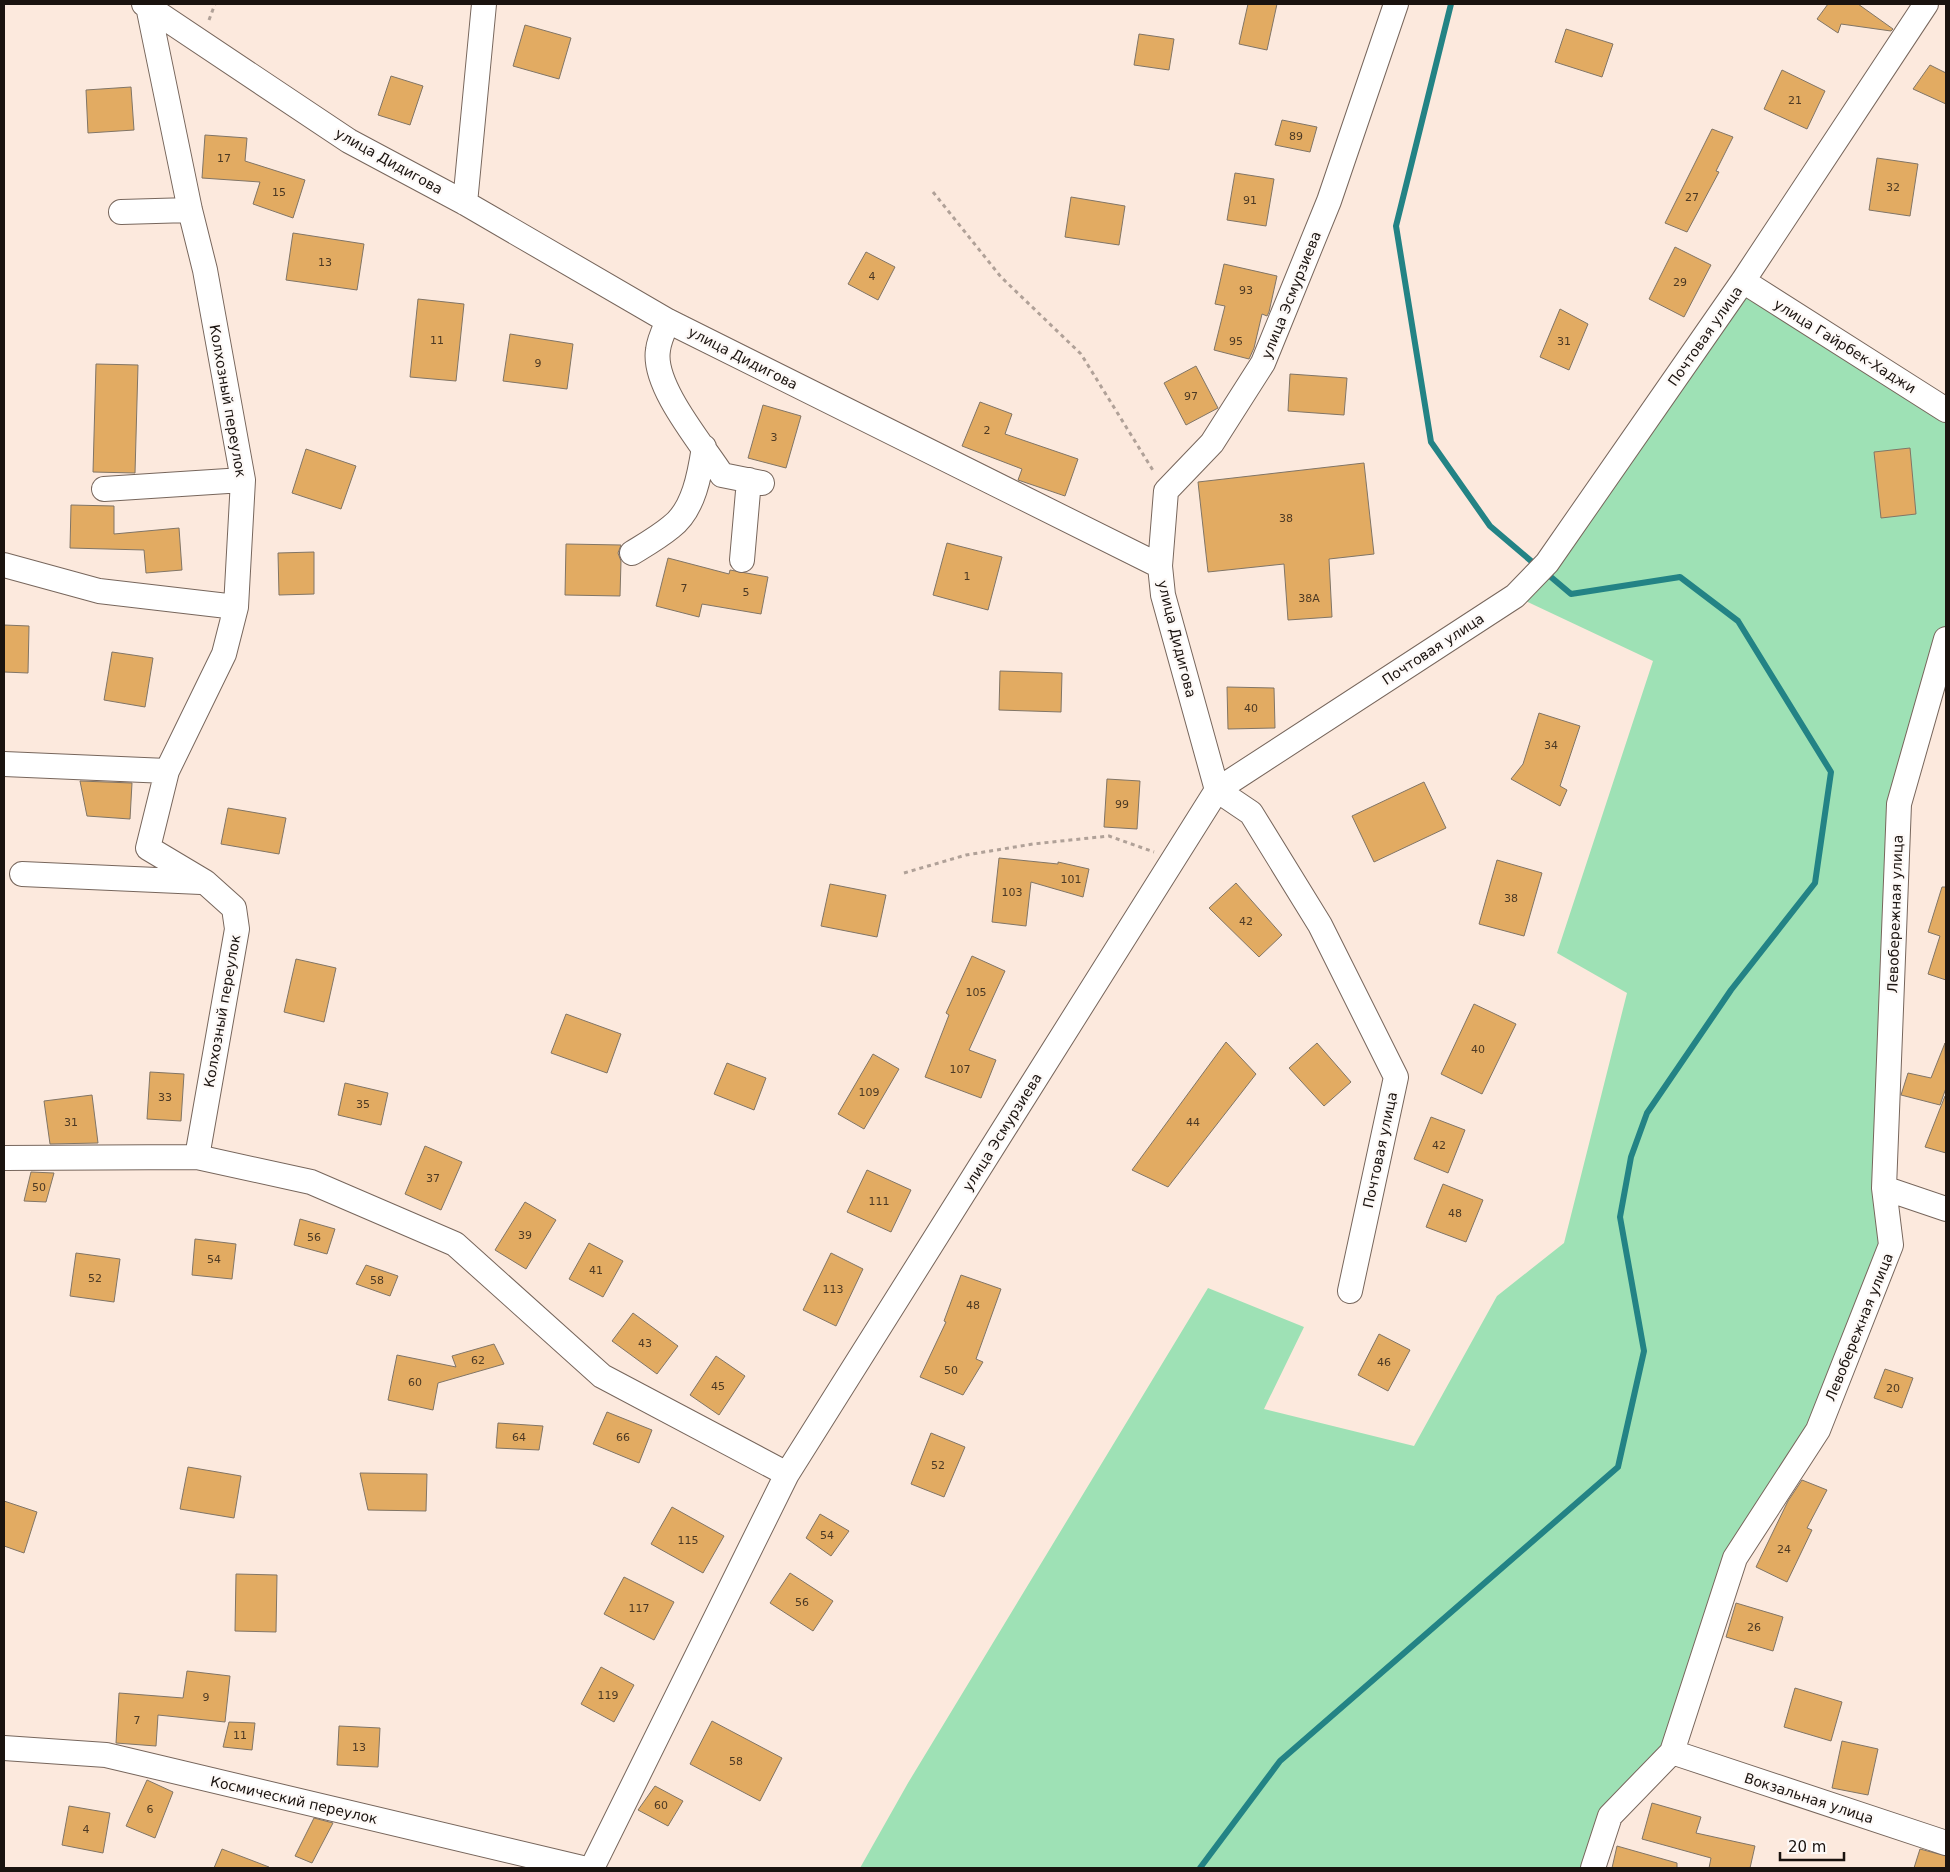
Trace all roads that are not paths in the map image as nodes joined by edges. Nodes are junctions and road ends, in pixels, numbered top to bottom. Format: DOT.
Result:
graph roads {
  1 [pos="484,4"];
  2 [pos="1926,4"];
  3 [pos="146,5"];
  4 [pos="1393,5"];
  5 [pos="465,203"];
  6 [pos="190,210"];
  7 [pos="121,212"];
  8 [pos="1743,281"];
  9 [pos="668,321"];
  10 [pos="1946,410"];
  11 [pos="704,447"];
  12 [pos="243,480"];
  13 [pos="104,489"];
  14 [pos="632,553"];
  15 [pos="742,560"];
  16 [pos="4,565"];
  17 [pos="1160,566"];
  18 [pos="236,607"];
  19 [pos="1946,639"];
  20 [pos="4,764"];
  21 [pos="167,771"];
  22 [pos="1216,790"];
  23 [pos="22,874"];
  24 [pos="205,882"];
  25 [pos="197,1157"];
  26 [pos="4,1158"];
  27 [pos="1884,1188"];
  28 [pos="1946,1209"];
  29 [pos="1350,1291"];
  30 [pos="787,1474"];
  31 [pos="4,1748"];
  32 [pos="1672,1752"];
  33 [pos="1946,1843"];
  34 [pos="582,1868"];
  35 [pos="592,1868"];
  36 [pos="1594,1868"];
  1 -- 5 [label="street"];
  2 -- 8 [label="street, Почтовая улица"];
  3 -- 5 [label="street, улица Дидигова"];
  3 -- 6 [label="street, Колхозный переулок"];
  4 -- 17 [label="street, улица Эсмурзиева"];
  5 -- 9 [label="street, улица Дидигова"];
  6 -- 7 [label="street"];
  6 -- 12 [label="street, Колхозный переулок"];
  8 -- 10 [label="street, улица Гайрбек-Хаджи"];
  8 -- 22 [label="street, Почтовая улица"];
  9 -- 11 [label="street"];
  9 -- 17 [label="street, улица Дидигова"];
  11 -- 14 [label="street"];
  11 -- 15 [label="street"];
  12 -- 13 [label="street"];
  12 -- 18 [label="street, Колхозный переулок"];
  16 -- 18 [label="street"];
  17 -- 22 [label="street, улица Дидигова"];
  18 -- 21 [label="street, Колхозный переулок"];
  19 -- 27 [label="street, Левобережная улица"];
  20 -- 21 [label="street"];
  21 -- 24 [label="street, Колхозный переулок"];
  22 -- 29 [label="street, Почтовая улица"];
  22 -- 30 [label="street, улица Эсмурзиева"];
  23 -- 24 [label="street"];
  24 -- 25 [label="street, Колхозный переулок"];
  25 -- 26 [label="street"];
  25 -- 30 [label="street"];
  27 -- 28 [label="street"];
  27 -- 32 [label="street, Левобережная улица"];
  30 -- 35 [label="street, улица Эсмурзиева"];
  31 -- 34 [label="street, Космический переулок"];
  32 -- 33 [label="street, Вокзальная улица"];
  32 -- 36 [label="street, Левобережная улица"];
}
